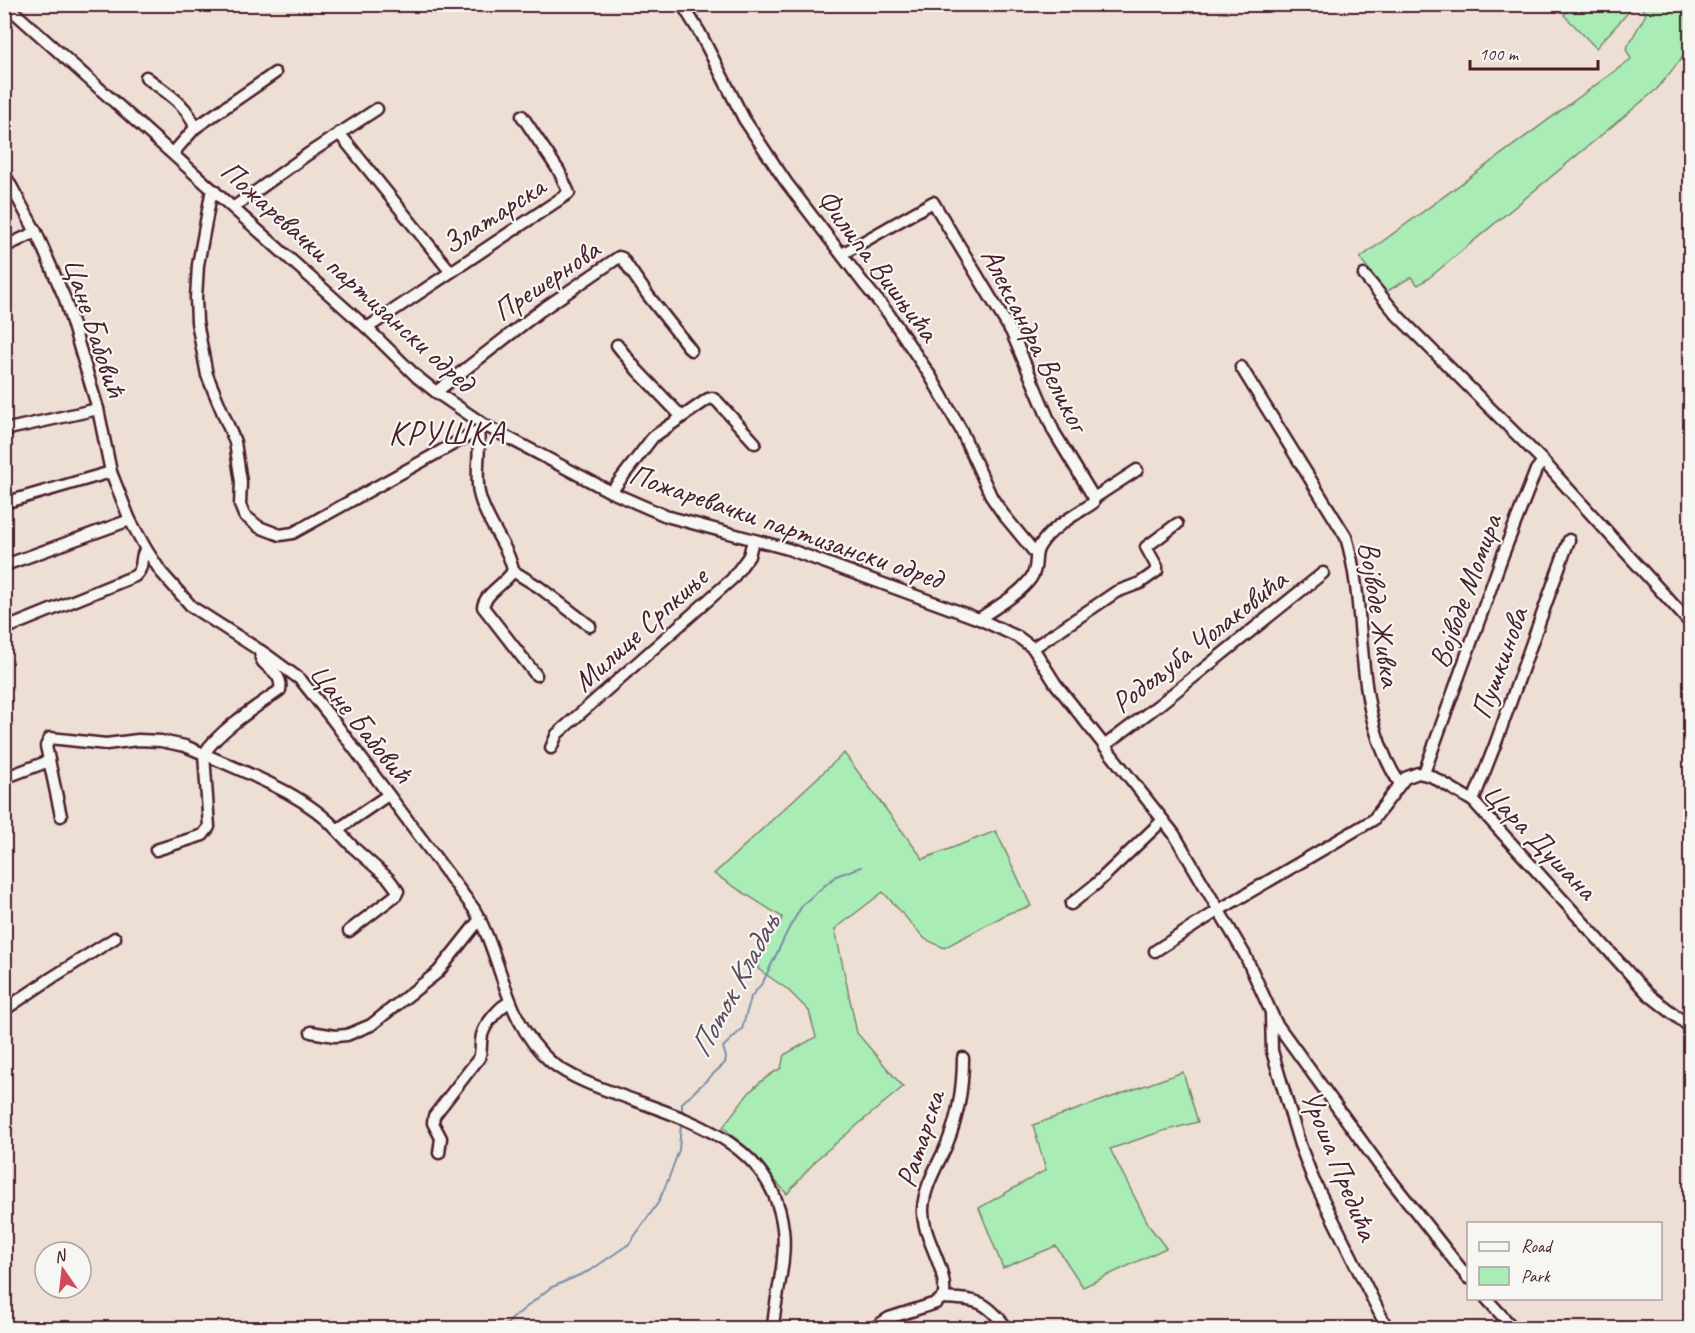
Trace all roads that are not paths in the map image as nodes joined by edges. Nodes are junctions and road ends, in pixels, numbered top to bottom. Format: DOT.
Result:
graph roads {
  1 [pos="5,4"];
  2 [pos="682,4"];
  3 [pos="275,74"];
  4 [pos="147,77"];
  5 [pos="377,109"];
  6 [pos="522,116"];
  7 [pos="195,128"];
  8 [pos="339,133"];
  9 [pos="173,153"];
  10 [pos="4,173"];
  11 [pos="214,190"];
  12 [pos="234,207"];
  13 [pos="36,232"];
  14 [pos="4,247"];
  15 [pos="842,254"];
  16 [pos="450,271"];
  17 [pos="1364,275"];
  18 [pos="367,328"];
  19 [pos="617,345"];
  20 [pos="692,350"];
  21 [pos="1241,367"];
  22 [pos="436,392"];
  23 [pos="98,409"];
  24 [pos="681,416"];
  25 [pos="482,428"];
  26 [pos="4,430"];
  27 [pos="755,443"];
  28 [pos="1543,461"];
  29 [pos="1137,470"];
  30 [pos="111,472"];
  31 [pos="611,492"];
  32 [pos="1094,498"];
  33 [pos="4,503"];
  34 [pos="130,520"];
  35 [pos="1177,524"];
  36 [pos="753,540"];
  37 [pos="1569,540"];
  38 [pos="146,549"];
  39 [pos="1036,554"];
  40 [pos="8,564"];
  41 [pos="513,571"];
  42 [pos="1323,573"];
  43 [pos="979,619"];
  44 [pos="1690,623"];
  45 [pos="590,626"];
  46 [pos="4,629"];
  47 [pos="1033,648"];
  48 [pos="261,651"];
  49 [pos="537,675"];
  50 [pos="1104,746"];
  51 [pos="551,748"];
  52 [pos="204,754"];
  53 [pos="49,761"];
  54 [pos="1424,773"];
  55 [pos="4,778"];
  56 [pos="1400,784"];
  57 [pos="388,795"];
  58 [pos="1473,801"];
  59 [pos="61,816"];
  60 [pos="1163,820"];
  61 [pos="338,830"];
  62 [pos="156,850"];
  63 [pos="1071,904"];
  64 [pos="1219,910"];
  65 [pos="480,919"];
  66 [pos="349,931"];
  67 [pos="115,938"];
  68 [pos="1155,951"];
  69 [pos="510,1002"];
  70 [pos="4,1010"];
  71 [pos="1271,1012"];
  72 [pos="1690,1028"];
  73 [pos="311,1032"];
  74 [pos="963,1058"];
  75 [pos="439,1153"];
  76 [pos="1467,1277"];
  77 [pos="942,1298"];
  78 [pos="1487,1300"];
  79 [pos="773,1329"];
  80 [pos="874,1329"];
  81 [pos="1007,1329"];
  82 [pos="1387,1329"];
  83 [pos="1513,1329"];
  1 -- 9 [label="street, Пожаревачки партизански одред"];
  2 -- 15 [label="street, Филипа Вишњића"];
  3 -- 7 [label="street"];
  4 -- 7 [label="street"];
  5 -- 8 [label="street"];
  6 -- 16 [label="street, Златарска"];
  7 -- 9 [label="street"];
  8 -- 12 [label="street"];
  8 -- 16 [label="street"];
  9 -- 11 [label="street, Пожаревачки партизански одред"];
  10 -- 13 [label="street, Цане Бабовић"];
  11 -- 12 [label="street, Пожаревачки партизански одред"];
  11 -- 25 [label="street"];
  12 -- 18 [label="street, Пожаревачки партизански одред"];
  13 -- 14 [label="street"];
  13 -- 23 [label="street, Цане Бабовић"];
  15 -- 32 [label="street, Александра Великог"];
  15 -- 39 [label="street, Филипа Вишњића"];
  16 -- 18 [label="street, Златарска"];
  17 -- 28 [label="street"];
  18 -- 22 [label="street, Пожаревачки партизански одред"];
  19 -- 24 [label="street"];
  20 -- 22 [label="street, Прешернова"];
  21 -- 56 [label="street, Војводе Живка"];
  22 -- 25 [label="street, Пожаревачки партизански одред"];
  23 -- 26 [label="street"];
  23 -- 30 [label="street, Цане Бабовић"];
  24 -- 27 [label="street"];
  24 -- 31 [label="street"];
  25 -- 31 [label="street, Пожаревачки партизански одред"];
  25 -- 41 [label="street"];
  28 -- 44 [label="street"];
  28 -- 54 [label="street, Војводе Момира"];
  29 -- 32 [label="street"];
  30 -- 33 [label="street"];
  30 -- 34 [label="street, Цане Бабовић"];
  31 -- 36 [label="street, Пожаревачки партизански одред"];
  32 -- 39 [label="street"];
  34 -- 38 [label="street, Цане Бабовић"];
  34 -- 40 [label="street"];
  35 -- 47 [label="street"];
  36 -- 43 [label="street, Пожаревачки партизански одред"];
  36 -- 51 [label="street, Милице Српкиње"];
  37 -- 58 [label="street, Пушкинова"];
  38 -- 46 [label="street"];
  38 -- 48 [label="street, Цане Бабовић"];
  39 -- 43 [label="street"];
  41 -- 45 [label="street"];
  41 -- 49 [label="street"];
  42 -- 50 [label="street, Родољуба Чолаковића"];
  43 -- 47 [label="street, Пожаревачки партизански одред"];
  47 -- 50 [label="street, Пожаревачки партизански одред"];
  48 -- 52 [label="street"];
  48 -- 57 [label="street, Цане Бабовић"];
  50 -- 60 [label="street, Пожаревачки партизански одред"];
  52 -- 53 [label="street"];
  52 -- 61 [label="street"];
  52 -- 62 [label="street"];
  53 -- 55 [label="street"];
  53 -- 59 [label="street"];
  54 -- 56 [label="street"];
  54 -- 58 [label="street, Цара Душана"];
  56 -- 64 [label="street"];
  57 -- 61 [label="street"];
  57 -- 65 [label="street, Цане Бабовић"];
  58 -- 72 [label="street, Цара Душана"];
  60 -- 63 [label="street"];
  60 -- 64 [label="street, Пожаревачки партизански одред"];
  61 -- 66 [label="street"];
  64 -- 68 [label="street"];
  64 -- 71 [label="street, Пожаревачки партизански одред"];
  65 -- 69 [label="street, Цане Бабовић"];
  65 -- 73 [label="street"];
  67 -- 70 [label="street"];
  69 -- 75 [label="street"];
  69 -- 79 [label="street, Цане Бабовић"];
  71 -- 76 [label="street, Пожаревачки партизански одред"];
  71 -- 82 [label="street, Уроша Предића"];
  74 -- 77 [label="street, Ратарска"];
  77 -- 80 [label="street"];
  77 -- 81 [label="street"];
  78 -- 83 [label="street"];
}
